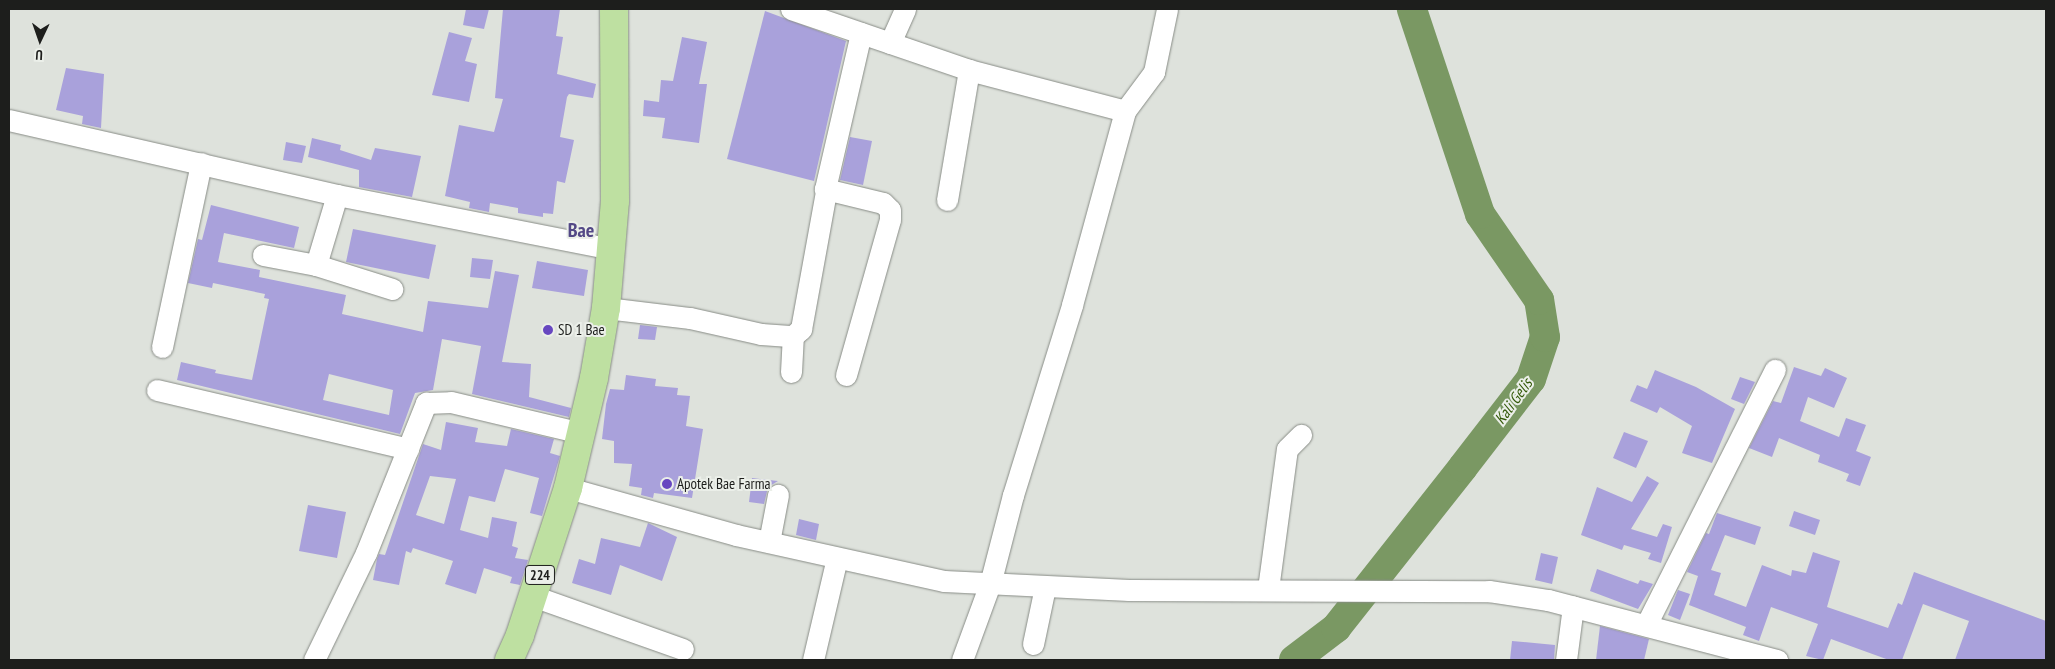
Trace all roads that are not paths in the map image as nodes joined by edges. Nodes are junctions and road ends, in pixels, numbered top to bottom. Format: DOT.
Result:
graph roads {
  1 [pos="614,9"];
  2 [pos="791,9"];
  3 [pos="905,9"];
  4 [pos="1167,9"];
  5 [pos="861,33"];
  6 [pos="890,44"];
  7 [pos="969,70"];
  8 [pos="1126,111"];
  9 [pos="9,120"];
  10 [pos="202,163"];
  11 [pos="826,191"];
  12 [pos="337,195"];
  13 [pos="947,200"];
  14 [pos="612,249"];
  15 [pos="263,255"];
  16 [pos="316,265"];
  17 [pos="392,289"];
  18 [pos="606,308"];
  19 [pos="793,336"];
  20 [pos="162,347"];
  21 [pos="1775,370"];
  22 [pos="791,372"];
  23 [pos="846,375"];
  24 [pos="157,390"];
  25 [pos="581,432"];
  26 [pos="1301,435"];
  27 [pos="408,449"];
  28 [pos="568,488"];
  29 [pos="778,495"];
  30 [pos="769,542"];
  31 [pos="837,558"];
  32 [pos="990,584"];
  33 [pos="1045,587"];
  34 [pos="1268,589"];
  35 [pos="533,596"];
  36 [pos="1573,606"];
  37 [pos="1646,625"];
  38 [pos="1033,644"];
  39 [pos="683,649"];
  40 [pos="1770,659"];
  41 [pos="314,660"];
  42 [pos="508,660"];
  43 [pos="813,660"];
  44 [pos="962,660"];
  45 [pos="1566,660"];
  1 -- 14 [label="main road, 224"];
  2 -- 5 [label="street"];
  3 -- 6 [label="street"];
  4 -- 8 [label="street"];
  5 -- 6 [label="street"];
  5 -- 11 [label="street"];
  6 -- 7 [label="street"];
  7 -- 8 [label="street"];
  7 -- 13 [label="street"];
  8 -- 32 [label="street"];
  9 -- 10 [label="street"];
  10 -- 12 [label="street"];
  10 -- 20 [label="street"];
  11 -- 19 [label="street"];
  11 -- 23 [label="street"];
  12 -- 14 [label="street"];
  12 -- 16 [label="street"];
  14 -- 18 [label="main road, 224"];
  15 -- 16 [label="street"];
  16 -- 17 [label="street"];
  18 -- 19 [label="street"];
  18 -- 25 [label="main road, 224"];
  19 -- 22 [label="street"];
  21 -- 37 [label="street"];
  24 -- 27 [label="street"];
  25 -- 27 [label="street"];
  25 -- 28 [label="main road, 224"];
  26 -- 34 [label="street"];
  27 -- 41 [label="street"];
  28 -- 30 [label="street"];
  28 -- 35 [label="main road, 224"];
  29 -- 30 [label="street"];
  30 -- 31 [label="street"];
  31 -- 32 [label="street"];
  31 -- 43 [label="street"];
  32 -- 33 [label="street"];
  32 -- 44 [label="street"];
  33 -- 34 [label="street"];
  33 -- 38 [label="street"];
  34 -- 36 [label="street"];
  35 -- 39 [label="street"];
  35 -- 42 [label="main road, 224"];
  36 -- 37 [label="street"];
  36 -- 45 [label="street"];
  37 -- 40 [label="street"];
}
